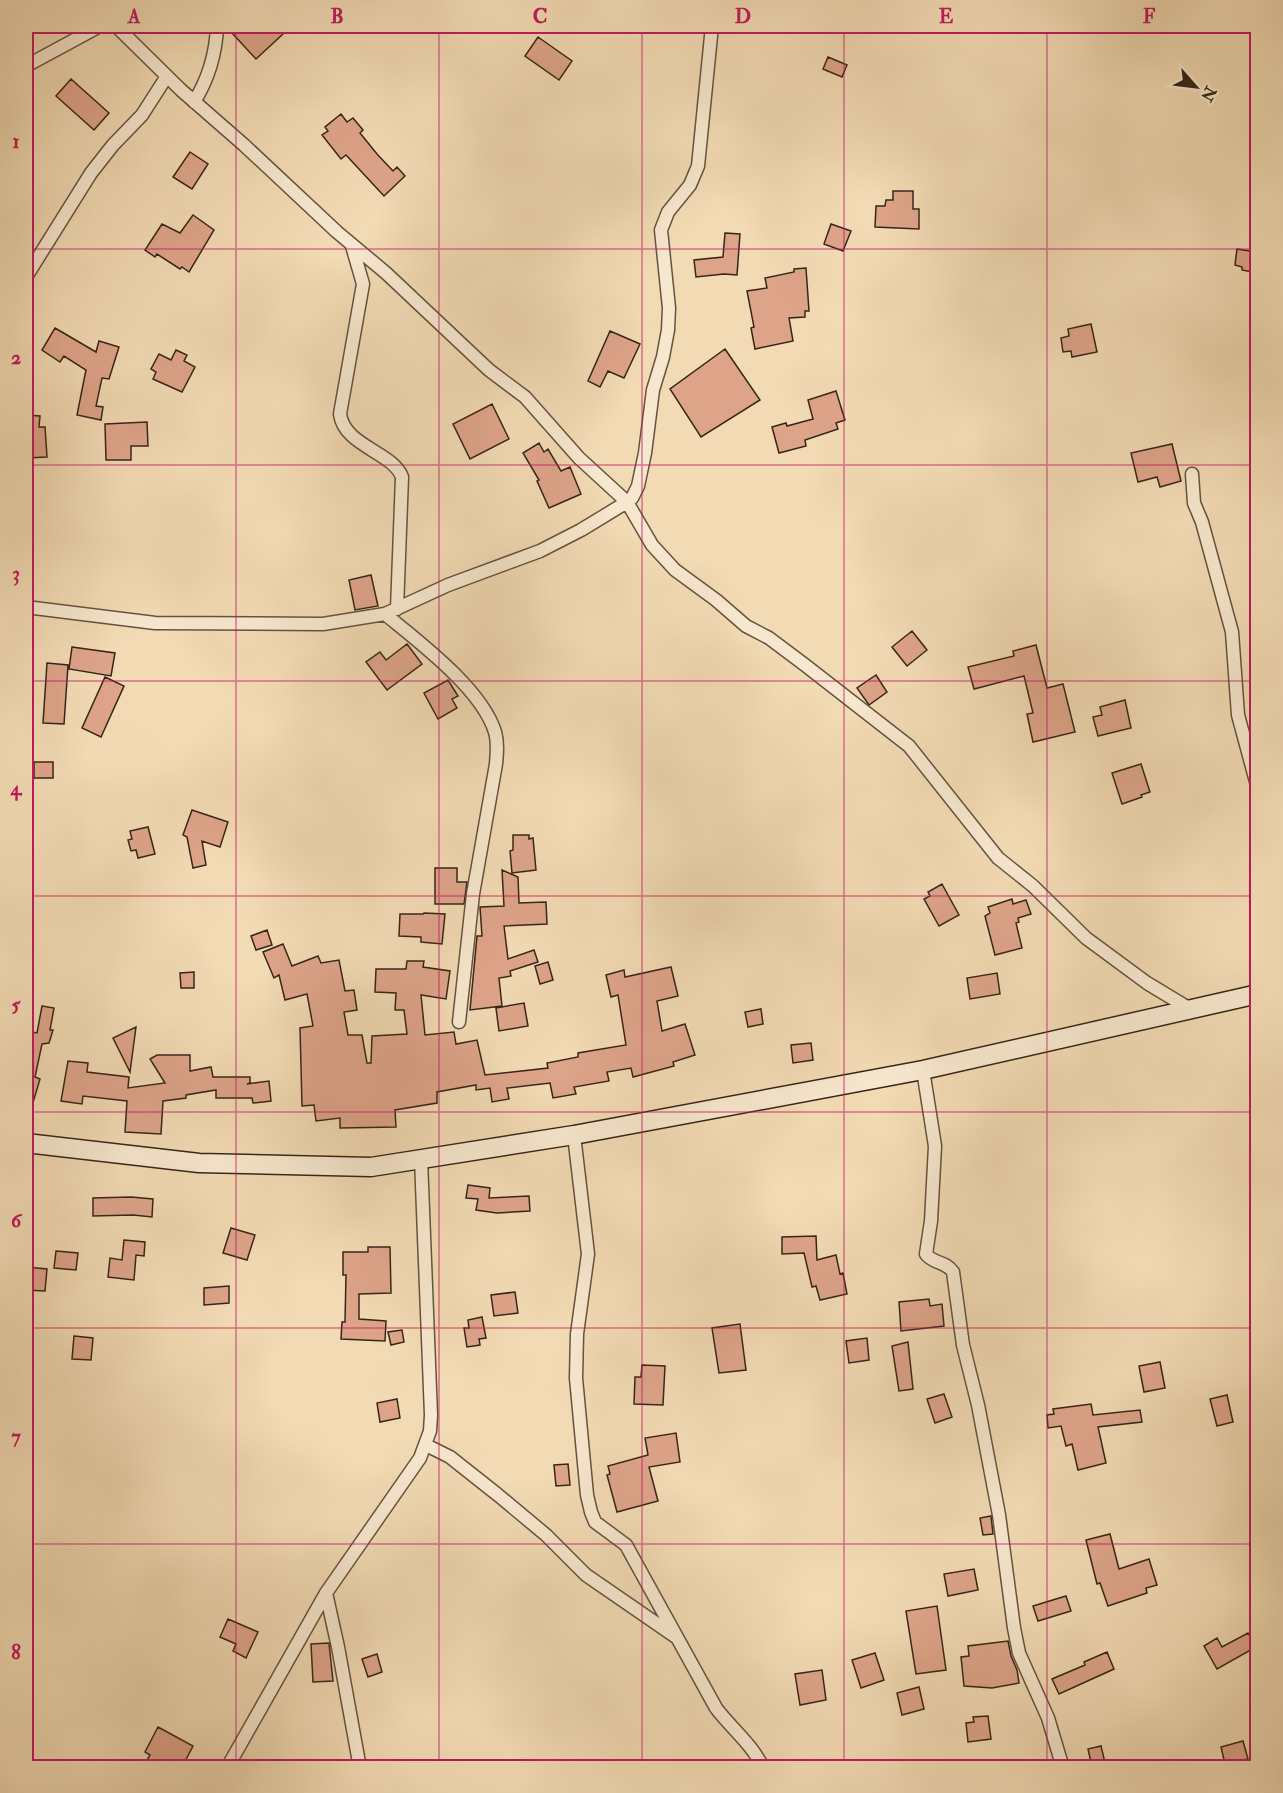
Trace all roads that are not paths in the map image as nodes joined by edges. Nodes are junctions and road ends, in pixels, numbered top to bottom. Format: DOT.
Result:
graph roads {
  1 [pos="100,26"];
  2 [pos="116,26"];
  3 [pos="217,26"];
  4 [pos="712,26"];
  5 [pos="26,66"];
  6 [pos="167,76"];
  7 [pos="194,102"];
  8 [pos="352,244"];
  9 [pos="26,278"];
  10 [pos="1192,474"];
  11 [pos="627,502"];
  12 [pos="26,607"];
  13 [pos="391,612"];
  14 [pos="1257,789"];
  15 [pos="1257,994"];
  16 [pos="1190,1009"];
  17 [pos="459,1022"];
  18 [pos="923,1070"];
  19 [pos="574,1134"];
  20 [pos="26,1143"];
  21 [pos="421,1159"];
  22 [pos="426,1445"];
  23 [pos="326,1593"];
  24 [pos="679,1639"];
  25 [pos="227,1767"];
  26 [pos="360,1767"];
  27 [pos="763,1767"];
  28 [pos="1063,1767"];
  1 -- 5 [label="street"];
  2 -- 6 [label="street"];
  3 -- 7 [label="street"];
  4 -- 11 [label="street"];
  6 -- 7 [label="street"];
  6 -- 9 [label="street"];
  7 -- 8 [label="street"];
  8 -- 11 [label="street"];
  8 -- 13 [label="street"];
  10 -- 14 [label="street"];
  11 -- 13 [label="street"];
  11 -- 16 [label="street"];
  12 -- 13 [label="street"];
  13 -- 17 [label="street"];
  15 -- 16 [label="main road"];
  16 -- 18 [label="main road"];
  18 -- 19 [label="main road"];
  18 -- 28 [label="street"];
  19 -- 21 [label="main road"];
  19 -- 24 [label="street"];
  20 -- 21 [label="main road"];
  21 -- 22 [label="street"];
  22 -- 23 [label="street"];
  22 -- 24 [label="street"];
  23 -- 25 [label="street"];
  23 -- 26 [label="street"];
  24 -- 27 [label="street"];
}
